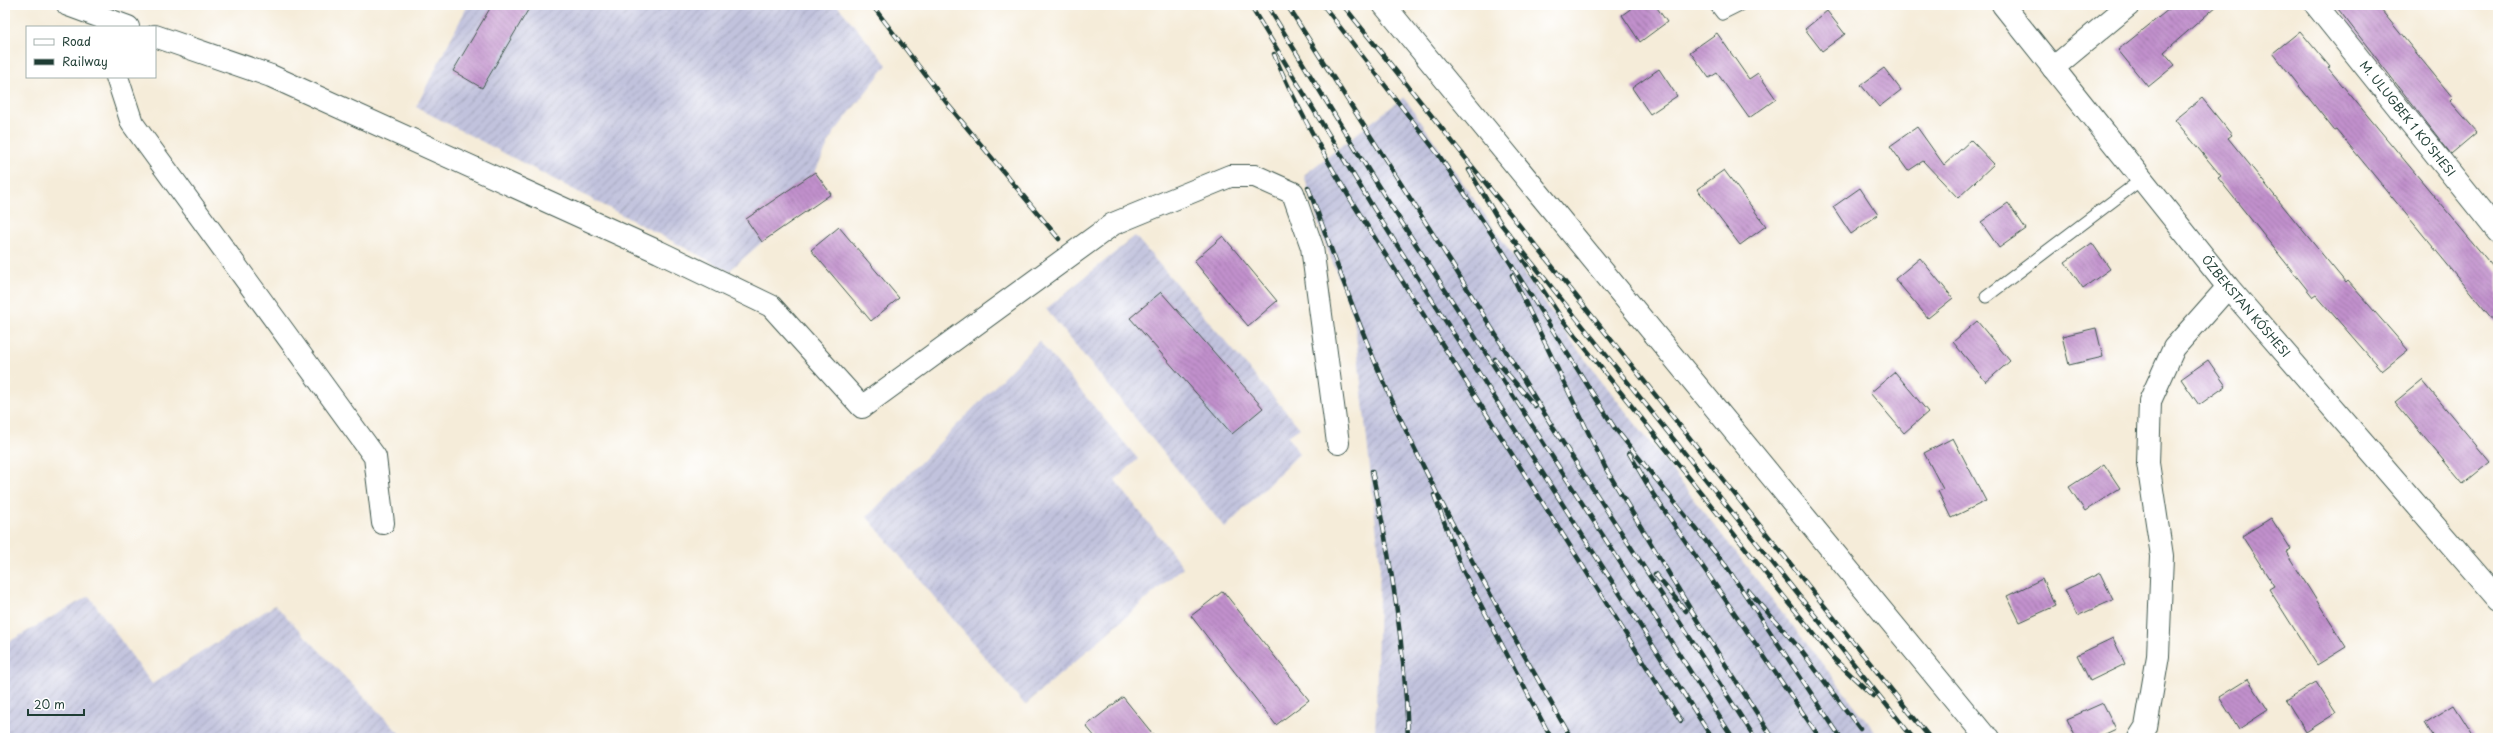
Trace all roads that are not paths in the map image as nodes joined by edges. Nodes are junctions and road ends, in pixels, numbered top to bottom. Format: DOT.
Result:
graph roads {
  1 [pos="68,5"];
  2 [pos="1384,5"];
  3 [pos="1715,5"];
  4 [pos="1740,5"];
  5 [pos="2003,5"];
  6 [pos="2129,5"];
  7 [pos="2316,5"];
  8 [pos="99,22"];
  9 [pos="122,26"];
  10 [pos="156,36"];
  11 [pos="2053,68"];
  12 [pos="117,78"];
  13 [pos="2142,179"];
  14 [pos="2498,232"];
  15 [pos="2228,287"];
  16 [pos="1986,297"];
  17 [pos="1338,443"];
  18 [pos="383,523"];
  19 [pos="2498,599"];
  20 [pos="1989,738"];
  21 [pos="2139,738"];
  1 -- 8 [label="street"];
  2 -- 20 [label="street"];
  3 -- 4 [label="lane"];
  5 -- 11 [label="street, ÓZBEKSTAN KÓSHESI"];
  6 -- 11 [label="street"];
  7 -- 14 [label="street, M. ULUGBEK 1 KO'SHESI"];
  8 -- 9 [label="street"];
  10 -- 17 [label="street"];
  11 -- 13 [label="street, ÓZBEKSTAN KÓSHESI"];
  12 -- 18 [label="street"];
  13 -- 15 [label="street, ÓZBEKSTAN KÓSHESI"];
  13 -- 16 [label="lane"];
  15 -- 19 [label="street, ÓZBEKSTAN KÓSHESI"];
  15 -- 21 [label="street"];
}
